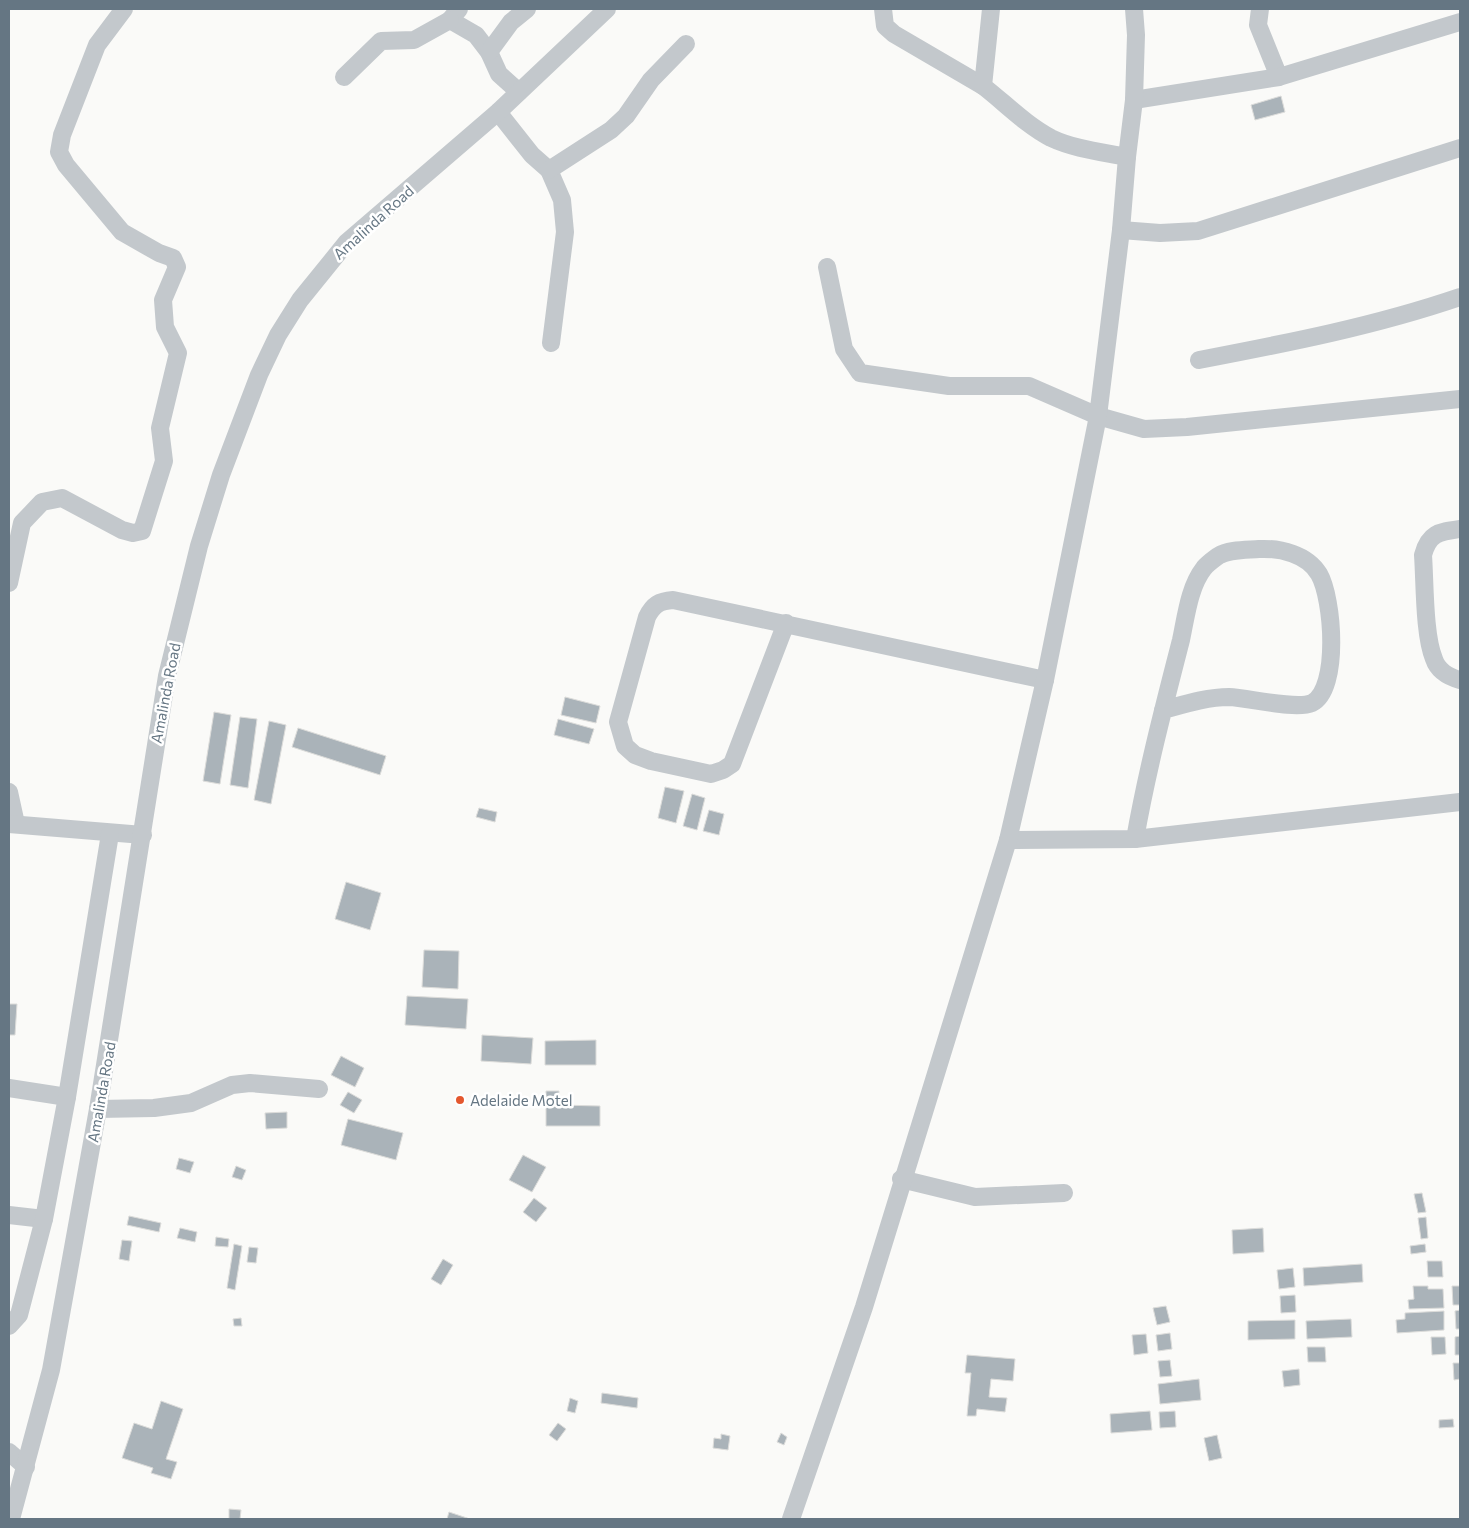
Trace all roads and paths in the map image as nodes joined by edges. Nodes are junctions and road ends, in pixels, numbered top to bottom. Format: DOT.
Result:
graph roads {
  1 [pos="124,9"];
  2 [pos="527,9"];
  3 [pos="607,9"];
  4 [pos="883,9"];
  5 [pos="991,9"];
  6 [pos="1134,9"];
  7 [pos="1260,9"];
  8 [pos="454,14"];
  9 [pos="1460,22"];
  10 [pos="686,44"];
  11 [pos="489,52"];
  12 [pos="344,77"];
  13 [pos="1279,77"];
  14 [pos="983,86"];
  15 [pos="519,92"];
  16 [pos="1134,100"];
  17 [pos="498,112"];
  18 [pos="1460,148"];
  19 [pos="1127,157"];
  20 [pos="549,170"];
  21 [pos="1121,230"];
  22 [pos="827,267"];
  23 [pos="1460,297"];
  24 [pos="551,343"];
  25 [pos="1199,360"];
  26 [pos="1460,399"];
  27 [pos="1098,416"];
  28 [pos="1460,529"];
  29 [pos="9,583"];
  30 [pos="786,623"];
  31 [pos="1044,680"];
  32 [pos="1460,680"];
  33 [pos="1163,710"];
  34 [pos="9,792"];
  35 [pos="1460,802"];
  36 [pos="12,824"];
  37 [pos="110,834"];
  38 [pos="143,836"];
  39 [pos="1135,839"];
  40 [pos="1008,840"];
  41 [pos="9,1088"];
  42 [pos="319,1089"];
  43 [pos="67,1097"];
  44 [pos="98,1109"];
  45 [pos="901,1179"];
  46 [pos="1064,1193"];
  47 [pos="9,1215"];
  48 [pos="44,1219"];
  49 [pos="9,1326"];
  50 [pos="9,1452"];
  51 [pos="26,1467"];
  52 [pos="12,1519"];
  53 [pos="791,1519"];
  1 -- 29 [label="street"];
  2 -- 11 [label="street"];
  3 -- 15 [label="street, Amalinda Road"];
  4 -- 14 [label="street"];
  5 -- 14 [label="street"];
  6 -- 16 [label="street"];
  7 -- 13 [label="street"];
  8 -- 11 [label="street"];
  8 -- 12 [label="street"];
  9 -- 13 [label="street"];
  10 -- 20 [label="street"];
  11 -- 15 [label="street"];
  13 -- 16 [label="street"];
  14 -- 19 [label="street"];
  15 -- 17 [label="street, Amalinda Road"];
  16 -- 19 [label="street"];
  17 -- 20 [label="street"];
  17 -- 38 [label="street, Amalinda Road"];
  18 -- 21 [label="street"];
  19 -- 21 [label="street"];
  20 -- 24 [label="street"];
  21 -- 27 [label="street"];
  22 -- 27 [label="street"];
  23 -- 25 [label="street"];
  26 -- 27 [label="street"];
  27 -- 31 [label="street"];
  28 -- 32 [label="street"];
  30 -- 30 [label="street"];
  30 -- 31 [label="street"];
  31 -- 40 [label="street"];
  33 -- 33 [label="street"];
  33 -- 39 [label="street"];
  34 -- 36 [label="street"];
  35 -- 39 [label="street"];
  36 -- 37 [label="street"];
  37 -- 38 [label="street"];
  37 -- 43 [label="street"];
  38 -- 44 [label="street, Amalinda Road"];
  39 -- 40 [label="street"];
  40 -- 45 [label="street"];
  41 -- 43 [label="street"];
  42 -- 44 [label="street"];
  43 -- 48 [label="street"];
  44 -- 51 [label="street, Amalinda Road"];
  45 -- 46 [label="street"];
  45 -- 53 [label="street"];
  47 -- 48 [label="street"];
  48 -- 49 [label="street"];
  50 -- 51 [label="street"];
  51 -- 52 [label="street, Amalinda Road"];
}
